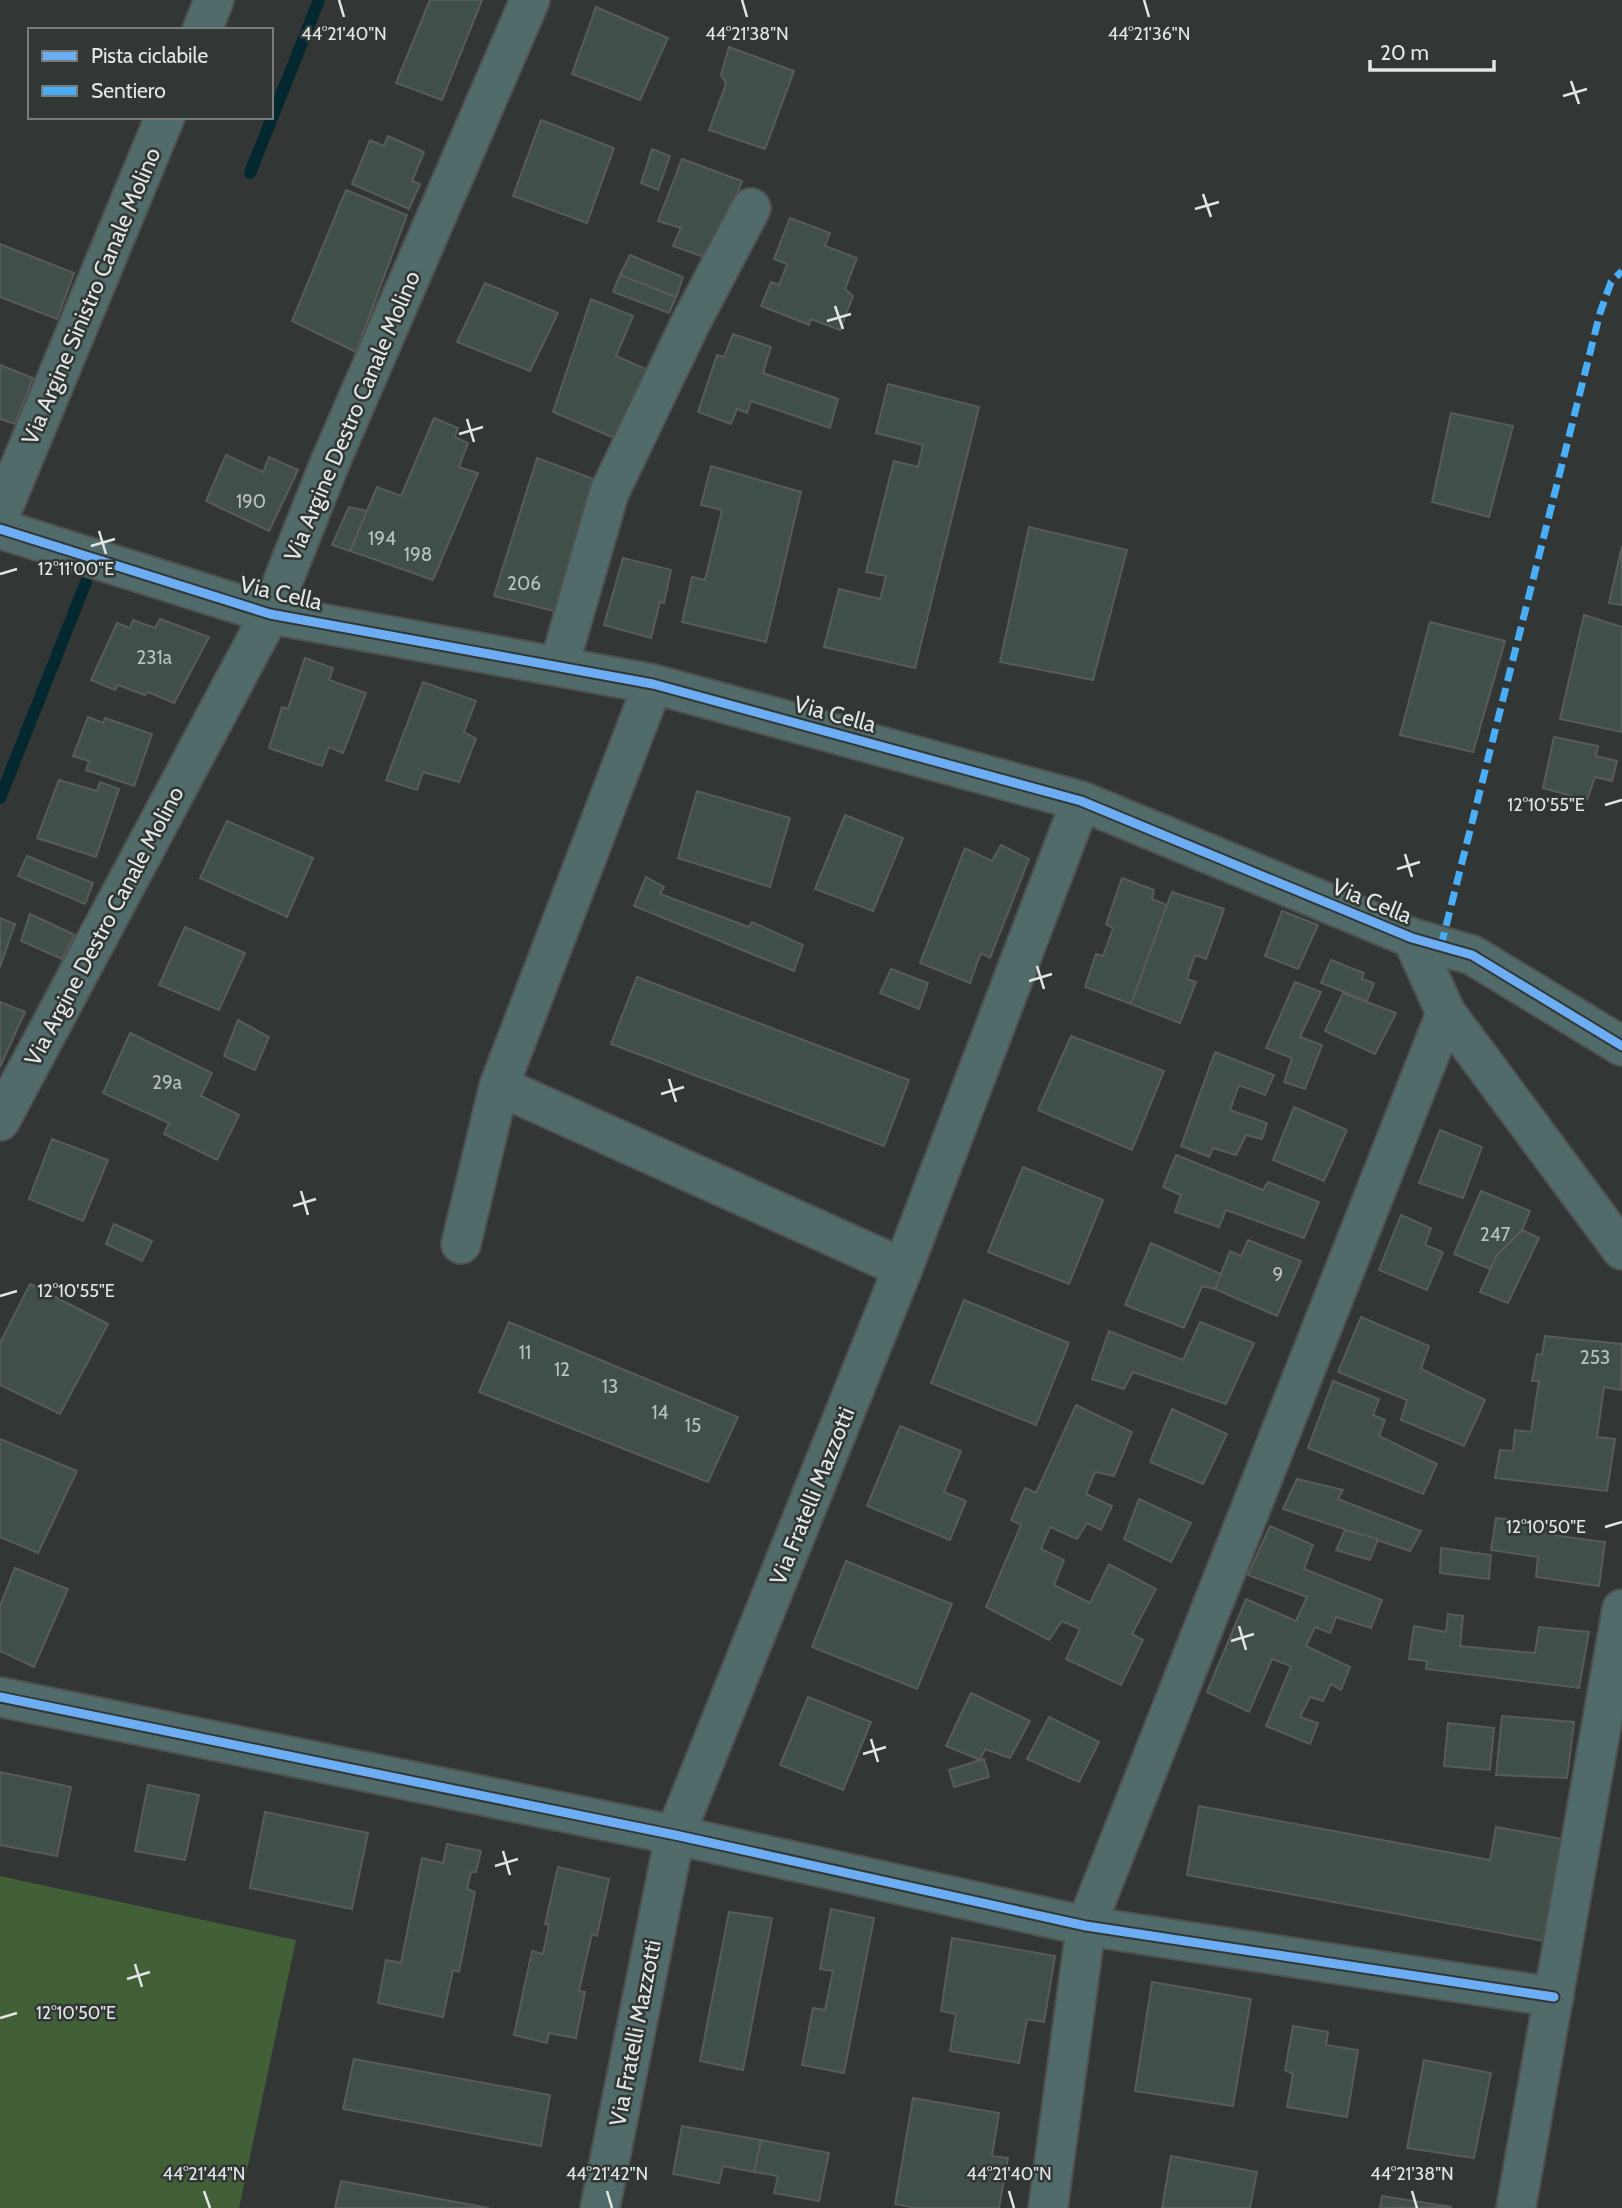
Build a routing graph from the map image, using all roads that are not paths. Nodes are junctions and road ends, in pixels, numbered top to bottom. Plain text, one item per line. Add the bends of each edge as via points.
1 (214, 0) edge
2 (530, 0) edge
3 (203, 28) edge
4 (164, 119) edge
5 (751, 208) dead end
6 (0, 514) edge
7 (0, 530) edge
8 (270, 614) junction
9 (559, 666) junction
10 (653, 684) junction
11 (1081, 801) junction
12 (1412, 938) junction
13 (1446, 1013) junction
14 (1622, 1046) edge
15 (499, 1086) junction
16 (0, 1121) edge
17 (461, 1244) dead end
18 (1622, 1250) edge
19 (903, 1268) junction
20 (1622, 1609) edge
21 (0, 1697) edge
22 (675, 1835) junction
23 (1086, 1926) junction
24 (1554, 1997) junction
25 (600, 2208) edge
26 (1048, 2208) edge
27 (1516, 2208) edge

1 - 3 street
2 - 8 street, Via Argine Destro Canale Molino via 329,465
4 - 6 street, Via Argine Sinistro Canale Molino
5 - 9 street via 609,493
7 - 8 street, Via Cella
8 - 9 street, Via Cella
8 - 16 street, Via Argine Destro Canale Molino
9 - 10 street, Via Cella
10 - 11 street, Via Cella
10 - 15 street
11 - 12 street, Via Cella
11 - 19 street, Via Fratelli Mazzotti
12 - 13 street
12 - 14 street, Via Cella via 1472,955
13 - 18 street
13 - 23 street
15 - 17 street
15 - 19 street
19 - 22 street, Via Fratelli Mazzotti
20 - 24 street
21 - 22 street
22 - 23 street
22 - 25 street, Via Fratelli Mazzotti
23 - 24 street
23 - 26 street
24 - 27 street

